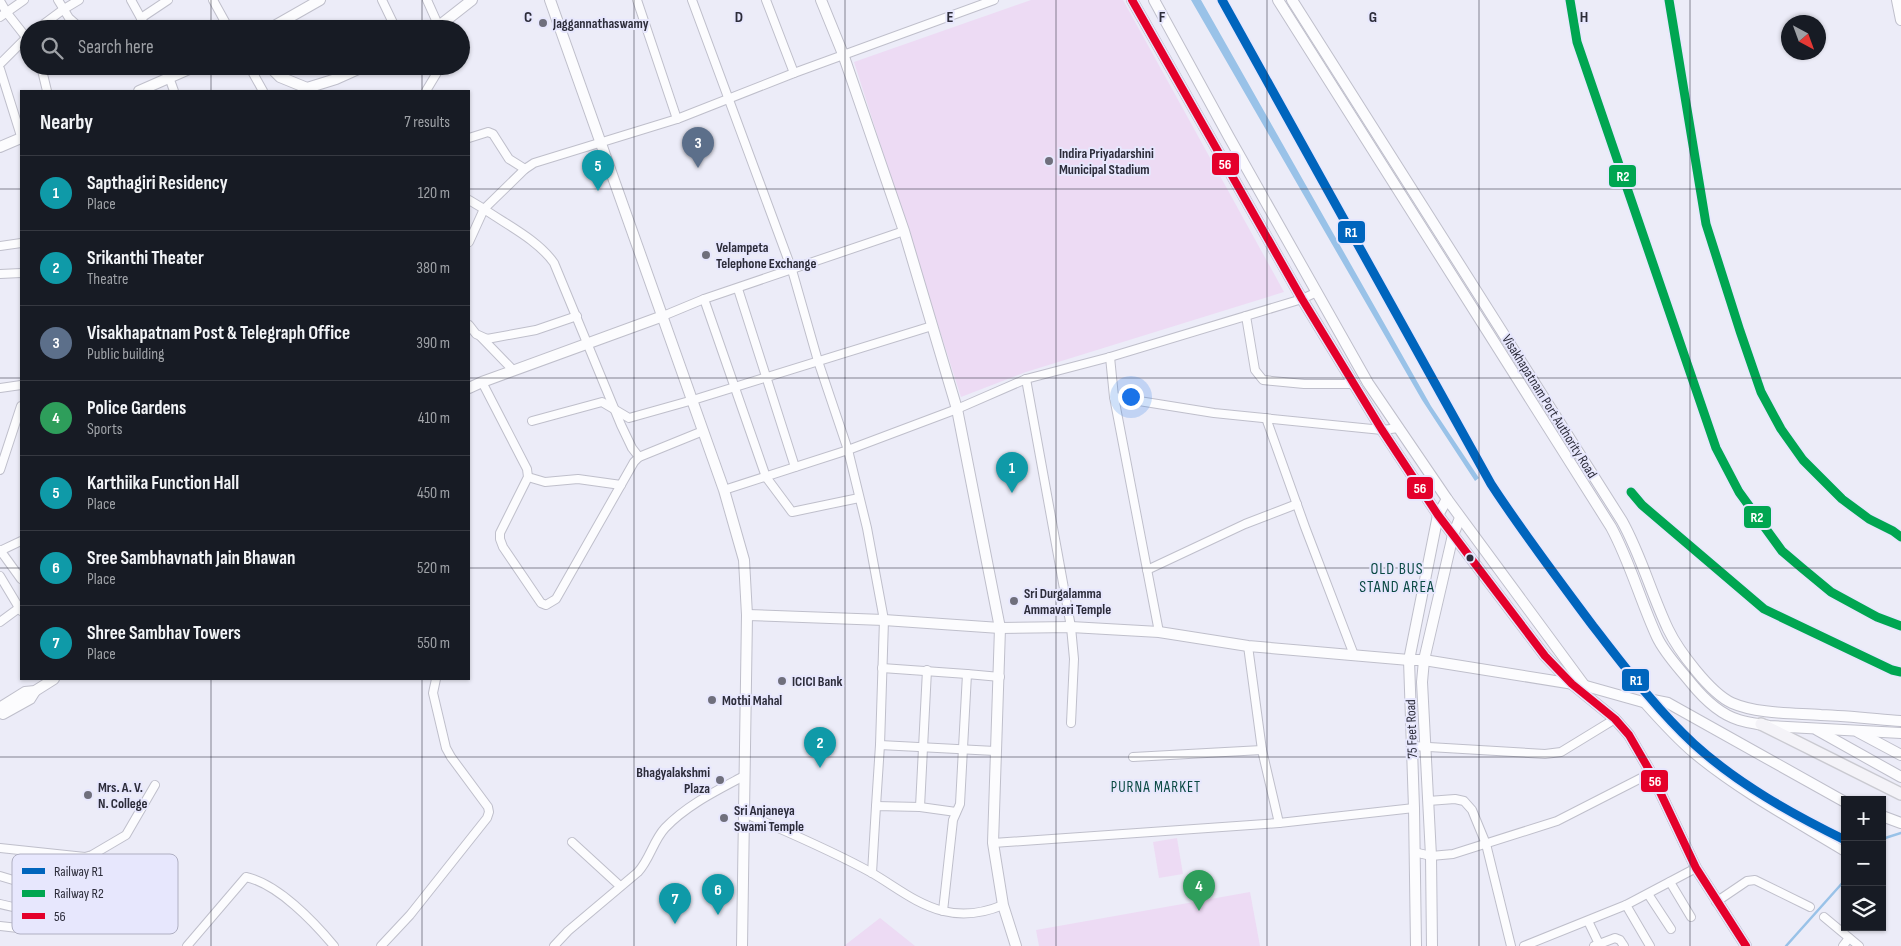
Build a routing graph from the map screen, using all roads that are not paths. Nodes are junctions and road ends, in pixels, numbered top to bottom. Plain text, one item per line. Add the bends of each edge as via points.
1 (58, 0) edge
2 (78, 0) edge
3 (131, 0) edge
4 (168, 0) edge
5 (213, 0) edge
6 (320, 0) edge
7 (382, 0) edge
8 (426, 0) edge
9 (472, 0) edge
10 (550, 0) edge
11 (637, 0) edge
12 (692, 0) edge
13 (766, 0) edge
14 (821, 0) edge
15 (994, 0) edge
16 (1132, 0) edge
17 (1154, 0) edge
18 (1278, 0) edge
19 (1292, 0) edge
20 (1897, 0) edge
21 (0, 1) edge
22 (20, 1) edge
23 (64, 9) junction
24 (4, 15) edge
25 (141, 18) joint
26 (50, 20) edge
27 (71, 20) edge
28 (224, 20) edge
29 (285, 20) edge
30 (392, 20) edge
31 (435, 20) edge
32 (448, 20) edge
33 (1901, 20) edge
34 (20, 30) edge
35 (20, 45) edge
36 (843, 54) junction
37 (0, 64) edge
38 (0, 69) edge
39 (794, 73) junction
40 (43, 75) edge
41 (168, 75) edge
42 (178, 75) edge
43 (254, 75) edge
44 (278, 75) edge
45 (345, 75) edge
46 (436, 75) edge
47 (170, 79) junction
48 (47, 90) edge
49 (142, 90) edge
50 (174, 90) edge
51 (262, 90) edge
52 (307, 90) edge
53 (427, 90) edge
54 (728, 98) junction
55 (677, 119) junction
56 (20, 134) edge
57 (20, 137) edge
58 (470, 138) edge
59 (602, 142) junction
60 (0, 147) edge
61 (525, 168) junction
62 (470, 201) edge
63 (484, 209) junction
64 (904, 231) junction
65 (470, 240) edge
66 (20, 243) edge
67 (0, 246) edge
68 (792, 270) junction
69 (20, 273) edge
70 (0, 274) edge
71 (738, 289) junction
72 (1317, 292) junction
73 (704, 299) junction
74 (1302, 299) junction
75 (577, 316) junction
76 (663, 316) junction
77 (1246, 316) junction
78 (470, 326) edge
79 (932, 326) junction
80 (481, 337) junction
81 (588, 343) junction
82 (1110, 357) junction
83 (818, 361) junction
84 (513, 370) junction
85 (766, 377) junction
86 (1026, 379) junction
87 (482, 382) junction
88 (1354, 384) junction
89 (20, 385) edge
90 (735, 387) junction
91 (0, 388) edge
92 (470, 388) edge
93 (1114, 397) junction
94 (693, 400) junction
95 (20, 409) edge
96 (957, 409) junction
97 (616, 410) junction
98 (1266, 418) junction
99 (532, 421) dead end
100 (1398, 428) junction
101 (1382, 430) junction
102 (703, 431) junction
103 (4, 449) edge
104 (848, 450) junction
105 (639, 457) junction
106 (795, 467) junction
107 (0, 470) edge
108 (766, 476) junction
109 (528, 477) junction
110 (620, 485) junction
111 (724, 490) junction
112 (859, 498) junction
113 (1447, 499) junction
114 (1297, 504) junction
115 (1438, 515) junction
116 (1460, 518) junction
117 (1453, 535) junction
118 (20, 541) edge
119 (0, 551) edge
120 (1148, 570) junction
121 (0, 576) edge
122 (20, 578) edge
123 (20, 609) edge
124 (747, 614) junction
125 (884, 620) junction
126 (0, 622) edge
127 (1071, 627) junction
128 (1000, 628) junction
129 (1159, 632) junction
130 (1248, 646) junction
131 (1354, 654) junction
132 (1410, 660) junction
133 (1424, 660) junction
134 (882, 668) junction
135 (927, 670) junction
136 (967, 674) junction
137 (1000, 677) junction
138 (52, 680) edge
139 (436, 680) edge
140 (1572, 684) junction
141 (1586, 686) junction
142 (1591, 699) junction
143 (1643, 702) junction
144 (1, 711) edge
145 (1829, 715) junction
146 (1615, 719) junction
147 (1901, 721) edge
148 (1071, 723) dead end
149 (1761, 724) junction
150 (1814, 728) junction
151 (1856, 731) junction
152 (1901, 734) edge
153 (880, 745) junction
154 (1412, 746) junction
155 (1425, 746) junction
156 (923, 748) junction
157 (962, 748) junction
158 (1262, 750) junction
159 (995, 751) junction
160 (1901, 755) edge
161 (1133, 758) dead end
162 (1651, 773) junction
163 (744, 776) junction
164 (1901, 777) edge
165 (155, 785) dead end
166 (1901, 794) edge
167 (1841, 800) edge
168 (1428, 801) junction
169 (876, 806) junction
170 (920, 807) junction
171 (1414, 808) junction
172 (956, 812) junction
173 (744, 813) junction
174 (1886, 818) edge
175 (1279, 823) junction
176 (1901, 824) edge
177 (572, 842) dead end
178 (993, 843) junction
179 (1486, 844) junction
180 (0, 848) edge
181 (1841, 850) edge
182 (1414, 852) junction
183 (57, 854) edge
184 (94, 854) edge
185 (1431, 856) junction
186 (1696, 868) junction
187 (872, 873) junction
188 (0, 876) edge
189 (12, 880) edge
190 (1670, 882) junction
191 (620, 886) junction
192 (1648, 894) junction
193 (1716, 902) junction
194 (1003, 905) junction
195 (1626, 905) junction
196 (1810, 907) dead end
197 (943, 911) junction
198 (1691, 917) dead end
199 (1824, 917) dead end
200 (1588, 921) junction
201 (1671, 929) dead end
202 (1849, 938) junction
203 (1597, 945) edge
204 (187, 946) edge
205 (334, 946) edge
206 (382, 946) edge
207 (554, 946) edge
208 (742, 946) edge
209 (1016, 946) edge
210 (1416, 946) edge
211 (1432, 946) edge
212 (1511, 946) edge
213 (1524, 946) edge
214 (1624, 946) edge
215 (1650, 946) edge
216 (1746, 946) edge
217 (1843, 946) edge
218 (1859, 946) edge

1 - 23 street
2 - 23 street
3 - 25 street
4 - 25 street
5 - 28 street
6 - 29 street
7 - 30 street
8 - 31 street
9 - 32 street
10 - 59 street
11 - 55 street
12 - 54 street
13 - 39 street
14 - 36 street
15 - 36 street
16 - 74 street
17 - 72 street
18 - 149 street, Visakhapatnam Port Authority Road via 1611,526 1664,648 1716,708 1739,720
19 - 145 street, Visakhapatnam Port Authority Road via 1622,521 1640,557 1668,630 1678,646 1709,685 1730,702 1760,710
20 - 33 street
21 - 24 street
22 - 24 street
23 - 26 street
23 - 27 street
24 - 34 street
35 - 37 street
36 - 39 street
36 - 64 street
38 - 56 street
39 - 54 street
40 - 48 street
41 - 47 street
42 - 47 street
43 - 51 street
44 - 52 street
45 - 52 street
46 - 53 street
47 - 49 street
47 - 50 street
54 - 55 street
54 - 68 street
55 - 59 street
57 - 60 street
58 - 61 street via 488,132 493,134 509,159
59 - 61 street
59 - 76 street
61 - 63 street
62 - 63 street
63 - 65 street
63 - 75 street via 550,256
64 - 68 street
64 - 79 street
66 - 67 street
68 - 71 street
68 - 83 street
69 - 70 street
71 - 73 street
71 - 85 street
72 - 74 street
72 - 100 street via 1368,383
73 - 76 street
73 - 90 street
74 - 77 street
74 - 88 street
75 - 80 street via 536,330
75 - 81 street
76 - 81 street
76 - 94 street
77 - 82 street
77 - 88 street via 1255,370 1263,380
78 - 80 street
79 - 83 street
79 - 96 street
80 - 84 street
81 - 84 street
81 - 97 street
82 - 86 street
82 - 93 street
83 - 85 street
83 - 104 street
84 - 87 street
85 - 90 street
85 - 106 street
86 - 96 street
86 - 127 street
87 - 92 street
87 - 109 street via 528,469
88 - 101 street
89 - 91 street
90 - 94 street
90 - 108 street
93 - 98 street
93 - 120 street
94 - 97 street via 630,418
94 - 102 street
95 - 103 street
96 - 104 street
96 - 128 street
97 - 99 street via 602,402
97 - 105 street
98 - 101 street
98 - 114 street
100 - 101 street
100 - 113 street
101 - 115 street
102 - 105 street
102 - 111 street
103 - 107 street
104 - 106 street
104 - 112 street
105 - 110 street
106 - 108 street
108 - 111 street
108 - 112 street via 792,512
109 - 110 street via 545,482 578,479
109 - 110 street via 500,540 541,603 546,605 556,599
111 - 124 street via 744,560
112 - 125 street
113 - 115 street, 75 Feet Road
113 - 116 street
114 - 120 street via 1245,524
114 - 131 street
115 - 117 street
115 - 132 street, 75 Feet Road
116 - 117 street, 75 Feet Road
116 - 141 street
117 - 133 street, 75 Feet Road
117 - 140 street via 1545,656
118 - 119 street
119 - 122 street
120 - 129 street
121 - 123 street
123 - 126 street
124 - 125 street
124 - 163 street
125 - 128 street
125 - 134 street
127 - 128 street
127 - 129 street
127 - 148 street via 1074,659
128 - 137 street
129 - 130 street
130 - 131 street
130 - 158 street
131 - 132 street
132 - 133 street
132 - 154 street, 75 Feet Road
133 - 140 street
133 - 155 street, 75 Feet Road
134 - 135 street
134 - 153 street
135 - 136 street
135 - 156 street
136 - 137 street
136 - 157 street
137 - 159 street
138 - 144 street via 35,691 25,692
139 - 206 street via 433,693 446,748 489,812 410,915
140 - 141 street
140 - 142 street
141 - 142 street
141 - 143 street
142 - 146 street
143 - 167 street via 1662,701 1674,706
143 - 181 street via 1683,744 1714,770
145 - 147 street
145 - 151 street, Visakhapatnam Port Authority Road
146 - 155 street via 1561,752 1545,754
146 - 162 street via 1629,735
149 - 150 street, Visakhapatnam Port Authority Road
149 - 166 main road
150 - 151 street, Visakhapatnam Port Authority Road
150 - 164 street, Visakhapatnam Port Authority Road
151 - 152 street
151 - 160 street, Visakhapatnam Port Authority Road
153 - 156 street
153 - 169 street
154 - 155 street
154 - 171 street, 75 Feet Road
155 - 168 street, 75 Feet Road
156 - 157 street
156 - 170 street
157 - 159 street
157 - 172 street via 960,804
158 - 161 street
158 - 175 street
159 - 178 street
162 - 179 street via 1557,821
162 - 186 street
163 - 173 street
163 - 191 street via 700,800 664,829 644,865
165 - 184 street via 126,835
168 - 179 street via 1464,801 1472,810
168 - 185 street, 75 Feet Road
169 - 170 street
169 - 187 street
170 - 172 street
171 - 175 street
171 - 182 street, 75 Feet Road
172 - 197 street
173 - 187 street
173 - 208 street
174 - 176 street
175 - 178 street
177 - 191 street
178 - 194 street
179 - 185 street via 1453,854
179 - 212 street
180 - 183 street
182 - 185 street
182 - 210 street, 75 Feet Road
185 - 211 street, 75 Feet Road
186 - 190 street
186 - 193 street
187 - 197 street via 914,900
188 - 189 street
190 - 192 street
190 - 198 street
191 - 207 street
192 - 195 street
192 - 201 street
193 - 196 street via 1747,881 1755,880
193 - 216 street
194 - 197 street via 971,913
194 - 209 street
195 - 200 street
195 - 215 street
199 - 202 street
200 - 203 street
200 - 213 street
202 - 217 street
202 - 218 street
203 - 214 street via 1615,938
204 - 205 street via 246,877 256,879 283,896

